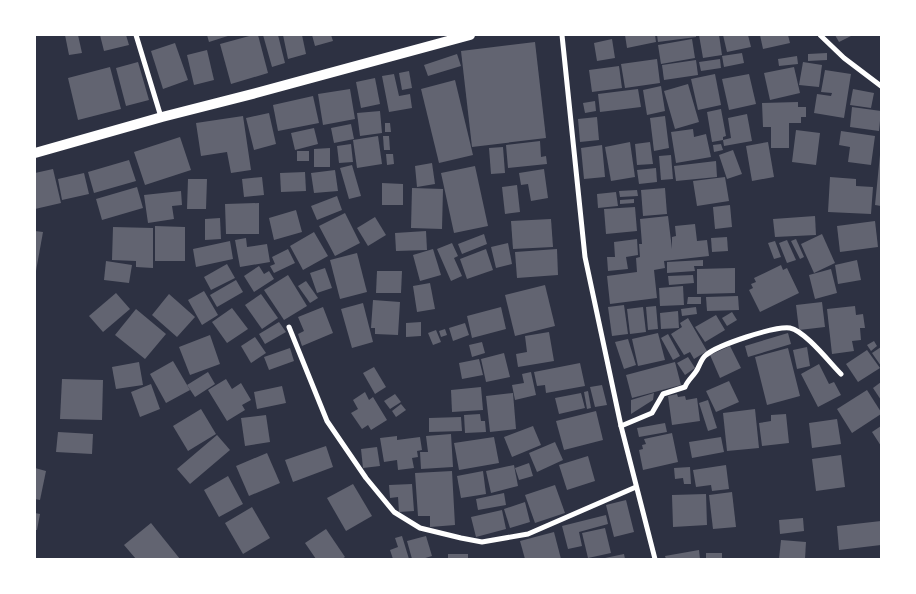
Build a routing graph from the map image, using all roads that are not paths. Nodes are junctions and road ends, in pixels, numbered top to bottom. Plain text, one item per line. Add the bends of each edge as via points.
1 (136, 35) edge
2 (470, 35) edge
3 (562, 35) edge
4 (820, 35) edge
5 (881, 86) edge
6 (162, 117) junction
7 (35, 153) edge
8 (289, 327) dead end
9 (841, 374) dead end
10 (621, 426) junction
11 (636, 487) junction
12 (655, 559) edge

1 - 6 street
2 - 6 main road
3 - 10 street via 584,258
4 - 5 street
6 - 7 main road
8 - 11 street via 327,421 394,512 420,528 482,542 528,534
9 - 10 street via 805,336 790,328 771,330 724,344 704,356 685,387 663,394 652,413
10 - 11 street
11 - 12 street

